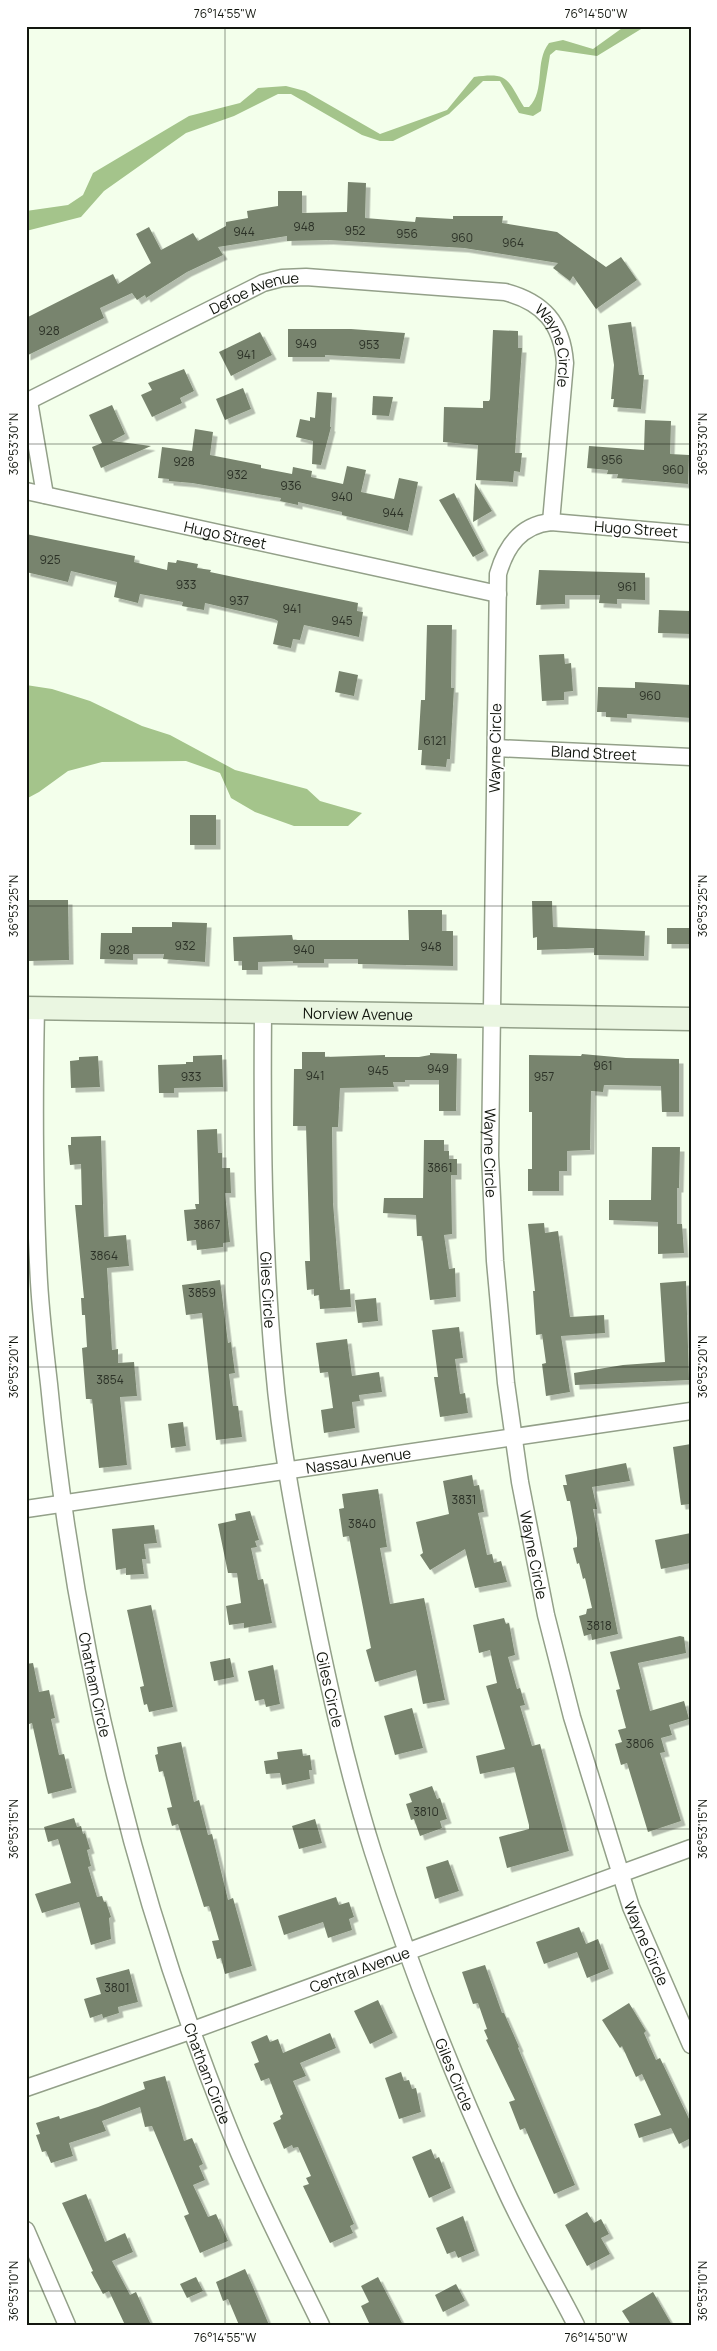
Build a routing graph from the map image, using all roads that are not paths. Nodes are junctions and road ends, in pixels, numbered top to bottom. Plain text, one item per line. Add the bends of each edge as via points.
1 (505, 292) joint
2 (28, 402) edge
3 (26, 491) edge
4 (45, 495) junction
5 (551, 522) junction
6 (691, 534) edge
7 (498, 594) junction
8 (496, 748) junction
9 (691, 757) edge
10 (31, 1008) edge
11 (263, 1012) junction
12 (492, 1016) junction
13 (691, 1019) edge
14 (691, 1412) edge
15 (513, 1437) junction
16 (287, 1470) junction
17 (63, 1503) junction
18 (26, 1509) edge
19 (691, 1848) edge
20 (621, 1874) junction
21 (407, 1951) junction
22 (193, 2030) junction
23 (691, 2046) edge
24 (26, 2088) edge
25 (26, 2230) edge
26 (67, 2325) edge
27 (321, 2325) edge
28 (576, 2325) edge

1 - 2 street, Defoe Avenue via 306,277 282,278 263,283
1 - 5 street, Wayne Circle via 523,297 548,316 564,349
2 - 4 street
3 - 4 street
4 - 7 street, Hugo Street
5 - 6 street, Hugo Street
5 - 7 street, Wayne Circle via 527,529 508,548 498,574
7 - 8 street, Wayne Circle
8 - 9 street, Bland Street
8 - 12 street, Wayne Circle
10 - 11 street, Norview Avenue
10 - 17 street, Chatham Circle via 39,1285
11 - 12 street, Norview Avenue
11 - 16 street, Giles Circle via 266,1268 274,1370
12 - 13 street, Norview Avenue
12 - 15 street, Wayne Circle via 490,1156 494,1252
14 - 15 street, Nassau Avenue
15 - 16 street, Nassau Avenue
15 - 20 street, Wayne Circle via 548,1624 572,1717
16 - 17 street, Nassau Avenue
16 - 21 street, Giles Circle via 340,1732 373,1850
17 - 18 street, Nassau Avenue
17 - 22 street, Chatham Circle via 76,1592 105,1731 135,1847
19 - 20 street, Central Avenue
20 - 21 street, Central Avenue
20 - 23 street, Wayne Circle via 631,1907
21 - 22 street, Central Avenue
21 - 28 street, Giles Circle via 459,2087 507,2195
22 - 24 street, Central Avenue
22 - 27 street, Chatham Circle via 222,2113 253,2185
25 - 26 street

